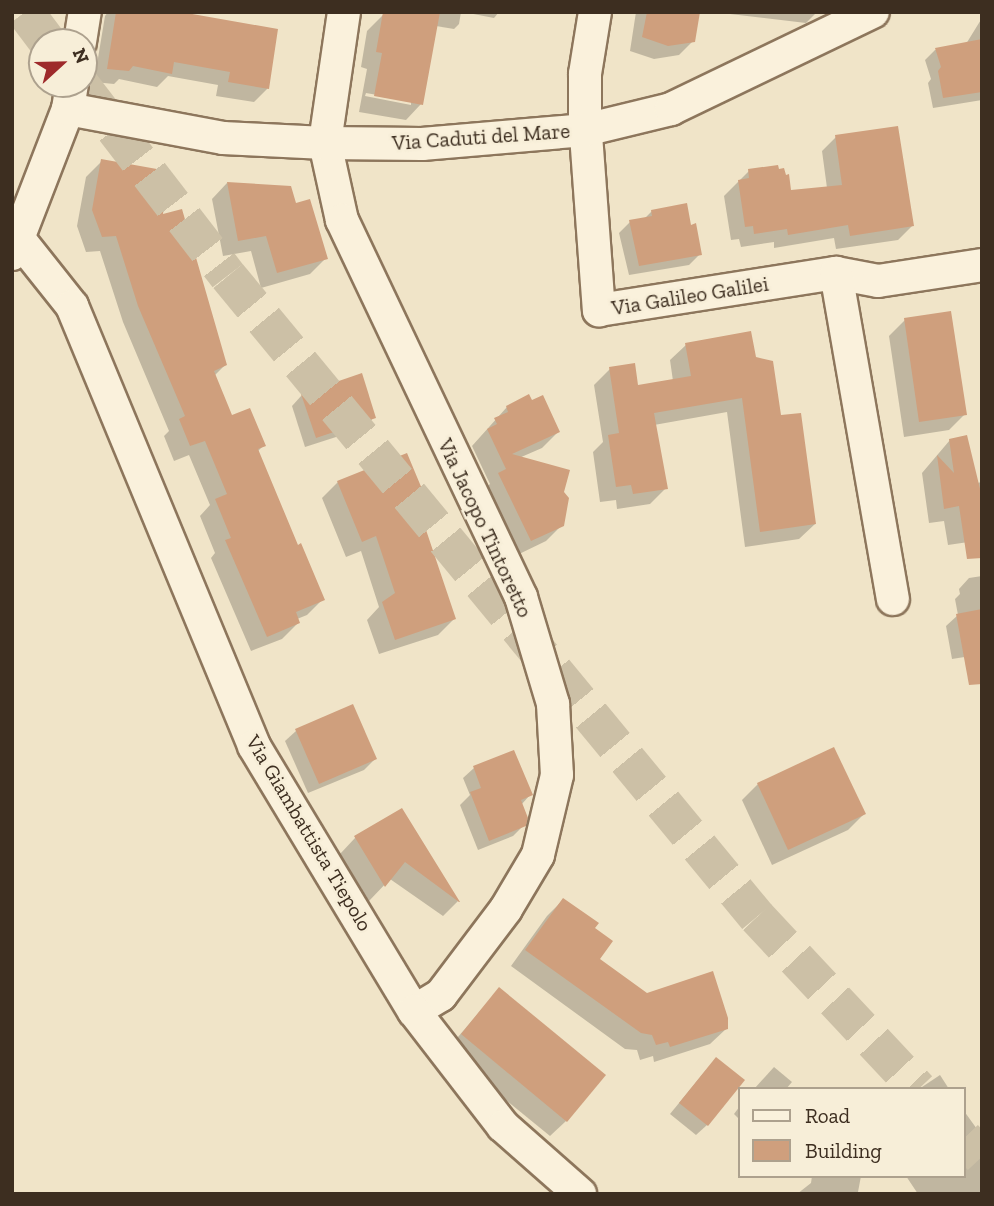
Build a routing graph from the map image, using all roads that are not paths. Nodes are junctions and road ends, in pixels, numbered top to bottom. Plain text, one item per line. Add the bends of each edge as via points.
1 (344, 12) edge
2 (594, 12) edge
3 (873, 12) edge
4 (842, 20) edge
5 (70, 98) edge
6 (74, 98) edge
7 (585, 130) junction
8 (325, 143) junction
9 (15, 246) edge
10 (982, 265) edge
11 (836, 273) junction
12 (892, 599) dead end
13 (414, 1011) junction
14 (580, 1194) edge

1 - 8 street
2 - 7 street via 585,74
3 - 4 street, Via Caduti del Mare
4 - 7 street, Via Caduti del Mare via 671,109
5 - 9 street
6 - 8 street, Via Caduti del Mare via 223,138
7 - 8 street, Via Caduti del Mare via 422,144
7 - 11 street, Via Galileo Galilei via 599,310
8 - 13 street, Via Jacopo Tintoretto via 342,220 521,597 553,704 557,775 538,855 506,909 441,995
9 - 13 street, Via Giambattista Tiepolo via 72,306 254,746
10 - 11 street, Via Galileo Galilei via 878,281
11 - 12 street
13 - 14 street, Via Giambattista Tiepolo via 503,1126

